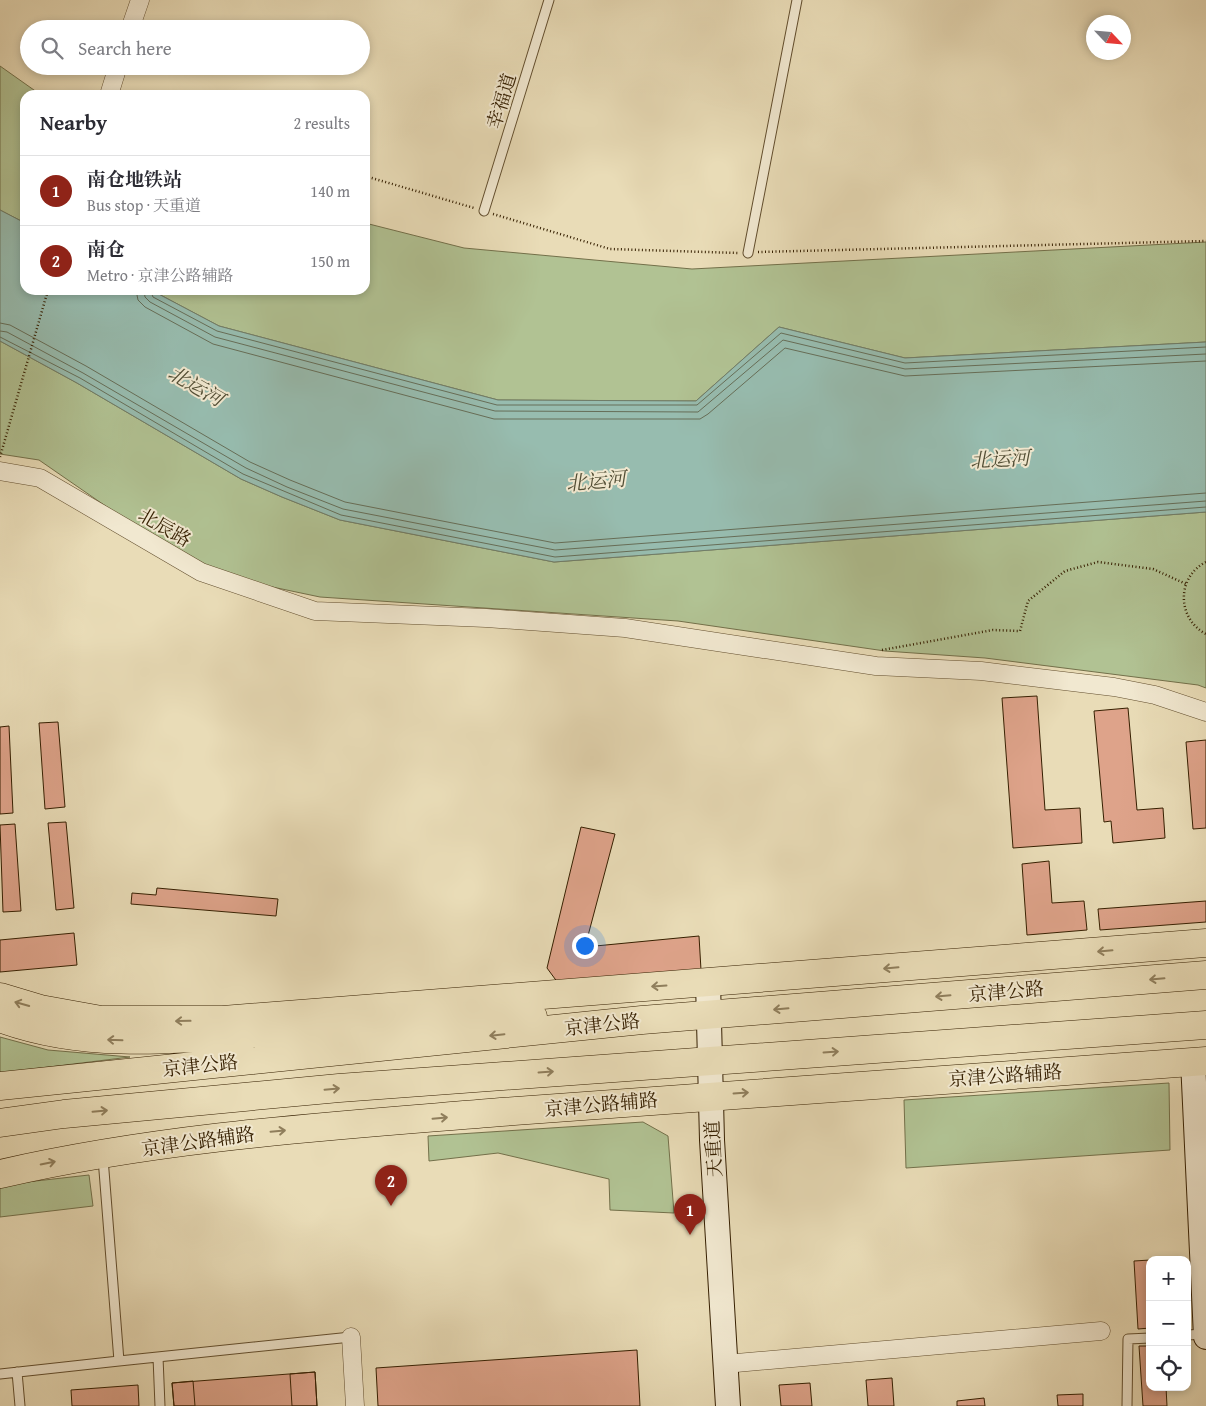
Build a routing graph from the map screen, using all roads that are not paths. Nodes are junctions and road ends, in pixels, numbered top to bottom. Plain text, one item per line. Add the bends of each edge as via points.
1 (140, 0) edge
2 (549, 0) edge
3 (797, 0) edge
4 (133, 20) edge
5 (115, 75) edge
6 (111, 90) edge
7 (484, 211) road end
8 (748, 252) road end
9 (0, 471) edge
10 (1206, 712) edge
11 (1206, 943) edge
12 (1206, 975) edge
13 (708, 982) junction
14 (0, 997) edge
15 (708, 1015) junction
16 (0, 1018) edge
17 (642, 1020) junction
18 (1206, 1025) edge
19 (709, 1060) junction
20 (1200, 1061) edge
21 (0, 1086) edge
22 (711, 1095) junction
23 (64, 1114) junction
24 (0, 1123) edge
25 (0, 1140) edge
26 (103, 1154) junction
27 (0, 1174) edge
28 (1101, 1331) dead end
29 (1191, 1335) edge
30 (1206, 1335) edge
31 (351, 1336) joint
32 (1146, 1338) edge
33 (158, 1357) junction
34 (119, 1361) junction
35 (726, 1364) junction
36 (17, 1372) junction
37 (0, 1374) edge
38 (20, 1406) edge
39 (160, 1406) edge
40 (355, 1406) edge
41 (728, 1406) edge
42 (1126, 1406) edge

1 - 4 street
2 - 7 lane, 幸福道
3 - 8 lane
5 - 6 street
9 - 10 street, 北辰路 via 40,478 201,572 315,611 625,628 860,664 981,671 1114,687 1155,695
11 -> 13 main road
12 -> 15 main road, 京津公路
13 -> 14 main road via 223,1020 101,1020
13 - 15 street, 天重道
15 - 17 main road, 京津公路
15 - 19 street, 天重道
17 -> 16 main road via 506,1016 420,1018 181,1039 92,1039 32,1028
17 -> 21 main road, 京津公路
19 -> 18 main road, 京津公路
19 - 22 street, 天重道
23 -> 19 main road, 京津公路 via 339,1088
22 -> 20 main road, 京津公路辅路
20 - 30 street
26 -> 22 main road, 京津公路辅路 via 232,1135
22 - 35 street, 天重道
23 - 24 main road, 京津公路
23 - 25 main road
27 -> 26 main road, 京津公路辅路
26 - 34 lane
28 - 35 street
29 - 30 lane
31 - 33 lane
31 - 40 street
32 - 42 lane via 1128,1339
33 - 34 lane
33 - 39 lane
34 - 36 lane
35 - 41 street, 天重道
36 - 37 lane
36 - 38 lane

